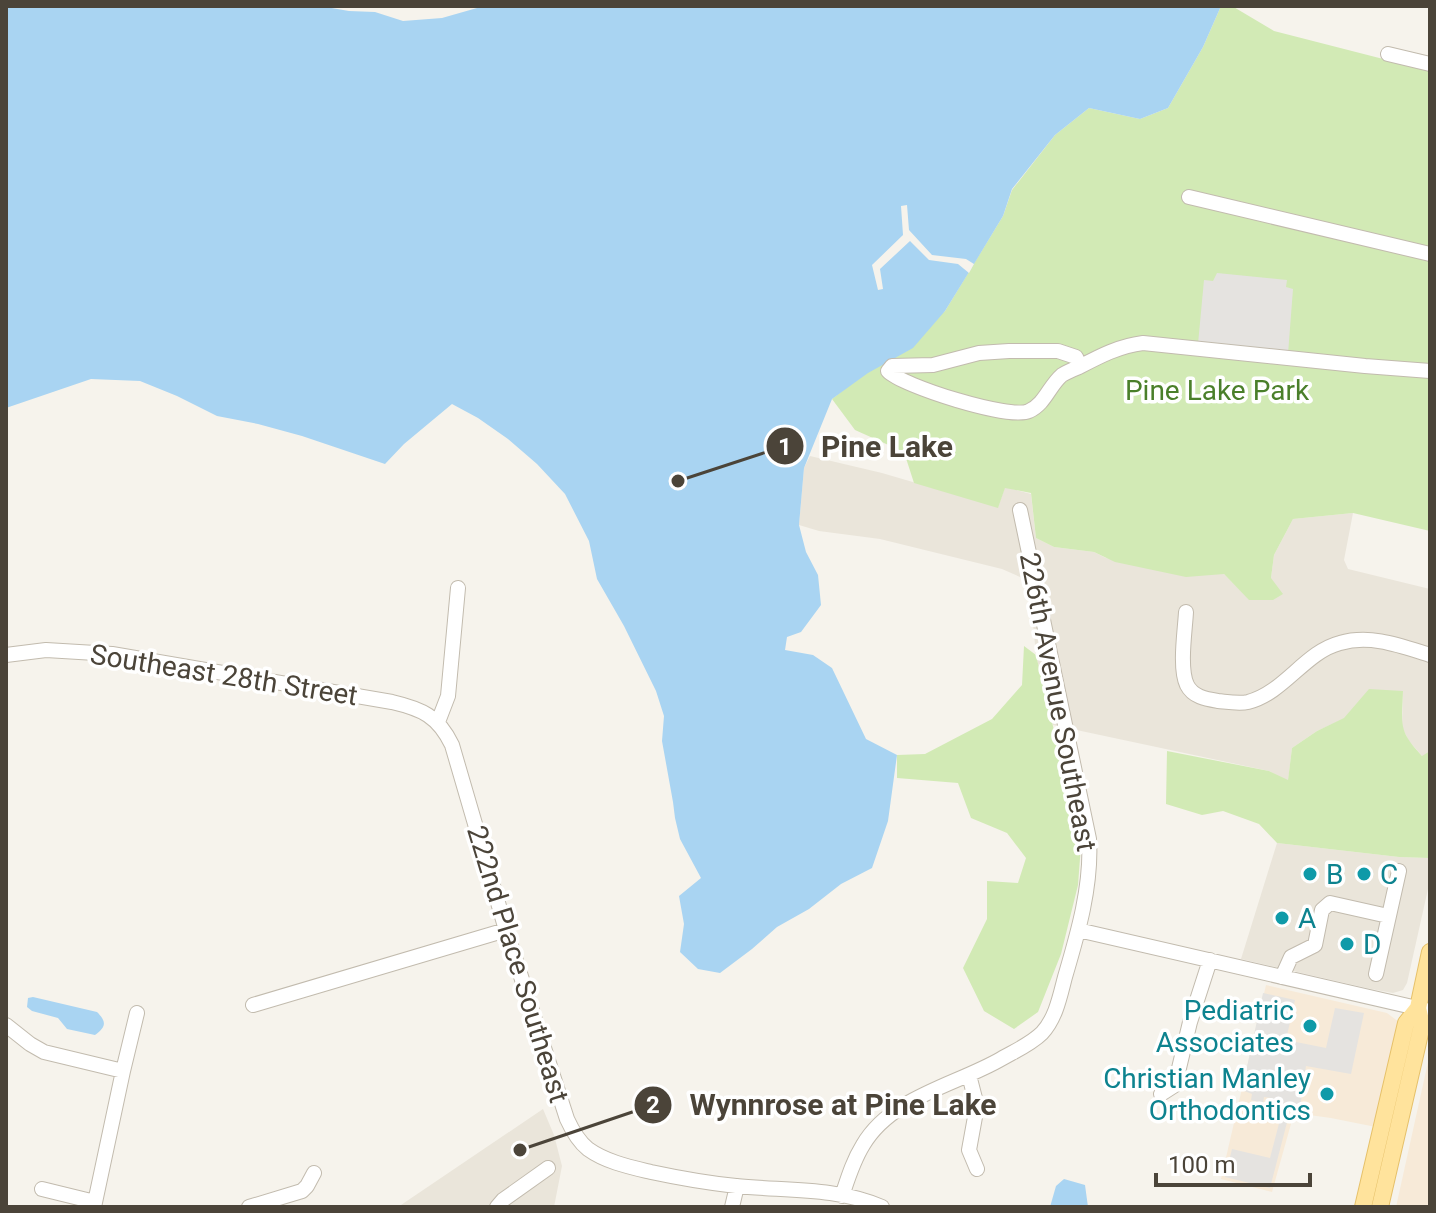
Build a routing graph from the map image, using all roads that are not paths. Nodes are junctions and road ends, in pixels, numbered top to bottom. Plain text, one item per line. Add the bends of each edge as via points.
1 (1388, 54) dead end
2 (1430, 64) edge
3 (1189, 197) dead end
4 (1430, 254) edge
5 (1080, 366) junction
6 (1430, 371) edge
7 (1020, 510) dead end
8 (458, 588) dead end
9 (1186, 612) dead end
10 (6, 655) edge
11 (1430, 655) edge
12 (438, 722) junction
13 (1399, 871) dead end
14 (1388, 916) junction
15 (506, 930) junction
16 (1078, 930) junction
17 (1430, 952) edge
18 (1210, 960) junction
19 (1376, 974) dead end
20 (1282, 977) junction
21 (253, 1005) dead end
22 (1424, 1010) edge
23 (137, 1013) dead end
24 (6, 1025) edge
25 (123, 1071) junction
26 (969, 1075) junction
27 (1161, 1094) dead end
28 (548, 1168) dead end
29 (977, 1169) dead end
30 (314, 1173) dead end
31 (737, 1186) junction
32 (42, 1189) dead end
33 (842, 1196) junction
34 (94, 1204) edge
35 (249, 1207) edge
36 (497, 1207) edge
37 (732, 1207) edge
38 (857, 1207) edge
39 (882, 1207) edge
40 (1363, 1207) edge
41 (1380, 1207) edge

1 - 2 street
3 - 4 street
5 - 5 street via 1076,357 1058,351 1009,351 933,365 892,366 888,371 950,398 1012,414 1040,404 1062,375
5 - 6 street via 1143,343
7 - 16 street, 226th Avenue Southeast via 1089,839
8 - 12 street via 448,696
9 - 11 street via 1187,685 1211,700 1251,701 1326,649 1347,641 1372,640
10 - 12 street, Southeast 28th Street via 53,649 112,654 392,702
12 - 15 street, 222nd Place Southeast via 452,745
13 - 14 street
14 - 19 street
14 - 20 street via 1330,903 1322,910 1315,945 1291,957
15 - 21 street
15 - 31 street, 222nd Place Southeast via 567,1119 579,1140 601,1156 640,1169
16 - 18 street
16 - 26 street, 226th Avenue Southeast via 1056,1009 1044,1032
17 - 22 main road
18 - 20 street
18 - 27 street via 1175,1085
20 - 22 street
22 - 40 main road via 1406,1023
22 - 41 main road
23 - 25 street
24 - 25 street via 44,1052
25 - 34 street
26 - 29 street via 977,1106 969,1150
26 - 33 street via 898,1109 876,1128 853,1164
28 - 36 street
30 - 35 street via 302,1191
31 - 33 street, 222nd Place Southeast
31 - 37 street
32 - 34 street
33 - 38 street
33 - 39 street, 222nd Place Southeast

